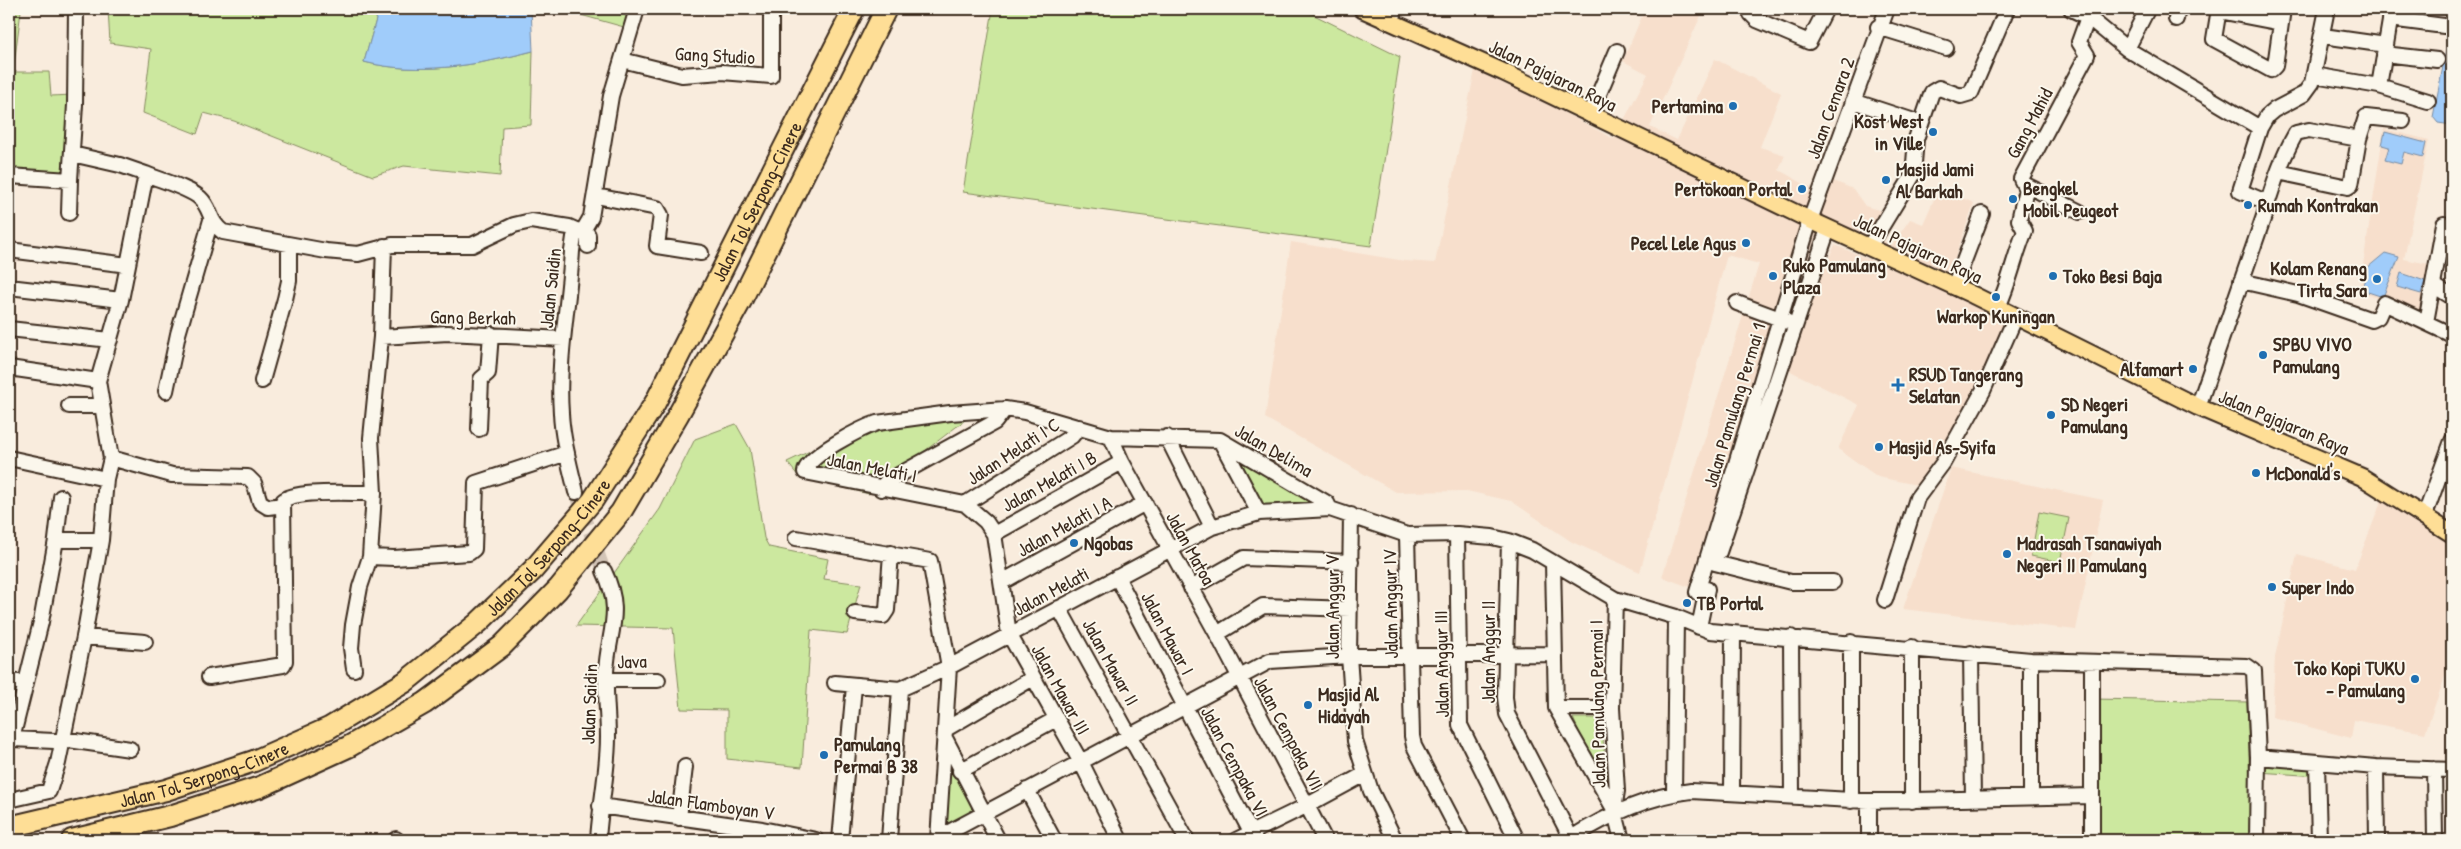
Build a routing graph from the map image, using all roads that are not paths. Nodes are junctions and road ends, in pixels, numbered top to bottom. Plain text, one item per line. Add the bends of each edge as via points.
1 (76, 9) edge
2 (637, 9) edge
3 (771, 9) edge
4 (854, 9) edge
5 (886, 9) edge
6 (1362, 9) edge
7 (1753, 9) edge
8 (1826, 9) edge
9 (1887, 9) edge
10 (2007, 9) edge
11 (2071, 9) edge
12 (2283, 9) edge
13 (2327, 9) edge
14 (2219, 10) edge
15 (2146, 12) dead end
16 (2391, 14) edge
17 (1394, 15) edge
18 (2088, 17) junction
19 (2281, 23) junction
20 (2444, 26) dead end
21 (1878, 27) junction
22 (2323, 36) junction
23 (1946, 48) dead end
24 (2127, 49) junction
25 (2385, 49) junction
26 (1617, 51) dead end
27 (622, 60) junction
28 (2437, 60) dead end
29 (2314, 75) junction
30 (2379, 86) junction
31 (1852, 101) junction
32 (2428, 101) dead end
33 (1590, 115) junction
34 (2403, 121) dead end
35 (1920, 123) junction
36 (2260, 128) junction
37 (2359, 139) junction
38 (72, 154) junction
39 (2278, 172) junction
40 (146, 174) junction
41 (9, 176) edge
42 (70, 180) junction
43 (2024, 184) junction
44 (596, 196) junction
45 (2266, 202) junction
46 (2080, 212) dead end
47 (69, 213) dead end
48 (1982, 214) dead end
49 (211, 220) junction
50 (1810, 220) junction
51 (2444, 224) dead end
52 (1828, 228) junction
53 (581, 230) junction
54 (289, 245) junction
55 (384, 246) junction
56 (588, 246) dead end
57 (1869, 247) junction
58 (9, 250) edge
59 (701, 253) dead end
60 (128, 265) junction
61 (2242, 281) junction
62 (2433, 285) junction
63 (9, 287) edge
64 (1954, 287) junction
65 (2452, 297) edge
66 (121, 300) junction
67 (1737, 303) dead end
68 (1998, 308) junction
69 (2016, 316) junction
70 (1780, 320) junction
71 (2426, 322) junction
72 (1795, 324) junction
73 (9, 329) edge
74 (491, 334) junction
75 (2452, 335) edge
76 (382, 337) junction
77 (563, 339) junction
78 (110, 340) junction
79 (9, 368) edge
80 (98, 381) junction
81 (262, 381) dead end
82 (166, 392) dead end
83 (69, 406) dead end
84 (102, 406) junction
85 (2198, 407) junction
86 (1005, 409) junction
87 (1079, 427) junction
88 (479, 429) dead end
89 (1752, 432) junction
90 (1111, 437) junction
91 (1167, 437) junction
92 (1220, 440) junction
93 (2452, 441) edge
94 (567, 453) junction
95 (111, 458) junction
96 (9, 459) edge
97 (1122, 462) junction
98 (1738, 477) junction
99 (106, 479) junction
100 (881, 489) junction
101 (576, 492) tunnel mouth
102 (374, 493) junction
103 (61, 497) dead end
104 (1145, 503) junction
105 (965, 504) junction
106 (283, 505) junction
107 (1330, 509) junction
108 (1259, 513) junction
109 (1351, 515) junction
110 (2425, 515) junction
111 (1212, 527) junction
112 (994, 534) junction
113 (1457, 534) junction
114 (2452, 534) edge
115 (1408, 535) junction
116 (796, 538) dead end
117 (56, 540) junction
118 (101, 540) junction
119 (1508, 541) junction
120 (1170, 548) junction
121 (891, 553) junction
122 (370, 557) junction
123 (1351, 562) junction
124 (1715, 562) junction
125 (1554, 563) junction
126 (604, 571) tunnel mouth
127 (1117, 577) junction
128 (1002, 582) junction
129 (1833, 582) dead end
130 (1191, 588) junction
131 (1704, 597) junction
132 (1615, 599) junction
133 (1885, 600) dead end
134 (1060, 608) junction
135 (1350, 609) junction
136 (855, 613) dead end
137 (1676, 617) junction
138 (1699, 627) junction
139 (1733, 633) junction
140 (1009, 634) junction
141 (1217, 634) junction
142 (84, 637) junction
143 (1791, 637) junction
144 (145, 642) dead end
145 (1851, 642) junction
146 (1912, 647) junction
147 (1971, 653) junction
148 (1553, 654) junction
149 (1410, 655) junction
150 (1459, 655) junction
151 (1506, 655) junction
152 (1349, 656) junction
153 (2031, 660) junction
154 (2092, 663) junction
155 (949, 667) junction
156 (354, 669) dead end
157 (209, 677) dead end
158 (1033, 678) junction
159 (1239, 678) junction
160 (606, 680) junction
161 (658, 680) dead end
162 (9, 681) edge
163 (26, 683) junction
164 (835, 683) dead end
165 (854, 686) junction
166 (900, 689) junction
167 (1185, 707) junction
168 (1556, 708) junction
169 (1612, 708) junction
170 (13, 718) edge
171 (1056, 719) junction
172 (946, 734) junction
173 (1130, 735) junction
174 (62, 738) junction
175 (11, 744) edge
176 (130, 749) dead end
177 (2258, 757) junction
178 (1080, 761) junction
179 (2317, 762) junction
180 (685, 767) dead end
181 (2376, 767) junction
182 (2434, 770) junction
183 (2452, 770) edge
184 (960, 771) junction
185 (1365, 774) junction
186 (1027, 790) junction
187 (1674, 793) junction
188 (1732, 793) junction
189 (1792, 796) junction
190 (2092, 796) junction
191 (2031, 797) junction
192 (1973, 799) junction
193 (9, 800) edge
194 (1850, 801) junction
195 (1869, 801) junction
196 (1912, 801) junction
197 (600, 806) junction
198 (1306, 806) junction
199 (984, 812) junction
200 (1614, 812) junction
201 (679, 818) junction
202 (9, 827) edge
203 (1253, 836) edge
204 (938, 839) edge
205 (1570, 839) edge
206 (72, 840) edge
207 (598, 840) edge
208 (816, 840) edge
209 (840, 840) edge
210 (889, 840) edge
211 (998, 840) edge
212 (1054, 840) edge
213 (1120, 840) edge
214 (1188, 840) edge
215 (1236, 840) edge
216 (1325, 840) edge
217 (1395, 840) edge
218 (1463, 840) edge
219 (1517, 840) edge
220 (1622, 840) edge
221 (1868, 840) edge
222 (2092, 840) edge
223 (2258, 840) edge
224 (2319, 840) edge
225 (2377, 840) edge
226 (2435, 840) edge

1 - 38 street
2 - 27 street, Jalan Saidin
3 - 27 street, Gang Studio via 771,76 722,72 682,75
4 - 202 highway, Jalan Tol Serpong–Cinere via 655,403 593,500 533,570 478,623 405,682 330,728 254,761 166,790
5 - 206 highway, Jalan Tol Serpong–Cinere via 742,299 678,415 621,512 551,596 502,646 425,703 348,747 260,787 170,816
6 - 17 main road, Jalan Pajajaran Raya
7 - 8 street via 1751,14 1757,20 1809,42
9 - 21 street, Jalan Cemara 2
10 - 35 street via 1971,93 1961,96 1935,89
11 - 18 street
12 - 19 street
13 - 22 street
14 - 19 street
14 - 19 street via 2214,39 2271,70 2275,66
15 - 24 street
16 - 20 street
16 - 25 street
17 - 33 main road, Jalan Pajajaran Raya
18 - 24 street
18 - 43 street, Gang Mahid via 2079,42 2087,55 2022,176
21 - 23 street
21 - 31 street, Jalan Cemara 2
22 - 25 street
22 - 29 street
24 - 36 street
25 - 28 street
25 - 30 street
26 - 33 street
27 - 44 street, Jalan Saidin via 611,96
29 - 30 street
29 - 36 street via 2304,94 2274,110
30 - 32 street
31 - 35 street
31 - 50 street, Jalan Cemara 2
33 - 50 main road, Jalan Pajajaran Raya
34 - 37 street via 2366,117
35 - 57 street via 1913,175
36 - 45 street via 2240,191
37 - 39 street via 2301,130 2288,146
37 - 39 street via 2348,187
38 - 40 street
38 - 42 street
39 - 45 street
40 - 49 street via 200,198
40 - 60 street
41 - 42 street
42 - 47 street
43 - 46 street
43 - 68 street, Gang Mahid via 2026,189 2019,220 2025,231 2010,271 2011,279
44 - 53 street, Jalan Saidin via 591,217
44 - 59 street via 657,208 660,219 656,245
45 - 61 street
48 - 64 street
49 - 54 street via 229,234
49 - 82 street via 178,334
50 - 52 main road, Jalan Pajajaran Raya
50 - 70 street, Jalan Pamulang Permai 1
51 - 62 street
52 - 57 main road, Jalan Pajajaran Raya
52 - 72 street
53 - 55 street via 531,221 514,225 472,245
53 - 56 street via 588,235
53 - 77 street, Jalan Saidin via 574,237
54 - 55 street via 358,254
54 - 81 street via 289,281
55 - 76 street
57 - 64 main road, Jalan Pajajaran Raya
58 - 60 street
60 - 66 street
61 - 71 street via 2298,294 2364,319 2378,317 2384,302
61 - 85 street
62 - 65 street
62 - 71 street
63 - 66 street
64 - 68 main road, Jalan Pajajaran Raya
66 - 78 street
67 - 70 street
68 - 69 main road, Jalan Pajajaran Raya
69 - 85 main road, Jalan Pajajaran Raya
69 - 133 street via 1983,391 1943,463 1917,498
70 - 72 street
70 - 89 street, Jalan Pamulang Permai 1
71 - 75 street
72 - 89 street
73 - 78 street
74 - 76 street, Gang Berkah via 434,333
74 - 77 street, Gang Berkah
74 - 88 street via 488,373 481,379
76 - 102 street via 372,421
77 - 94 street, Jalan Saidin via 560,410
78 - 80 street
79 - 80 street
80 - 84 street
83 - 84 street
84 - 95 street
85 - 110 main road, Jalan Pajajaran Raya via 2362,478
86 - 87 street, Jalan Melati I
86 - 100 street via 995,422 886,482
86 - 100 street, Jalan Melati I via 877,423 820,454 804,469 807,473
87 - 90 street, Jalan Melati I
87 - 105 street, Jalan Melati I C via 1072,436
89 - 98 street
90 - 91 street, Jalan Delima
90 - 97 street, Jalan Matoa
91 - 92 street, Jalan Delima
91 - 111 street
92 - 107 street, Jalan Delima via 1327,503
92 - 108 street
93 - 110 street
94 - 101 street, Jalan Saidin
94 - 122 street via 476,483 474,549 469,553
95 - 99 street
95 - 106 street via 172,475 248,477 254,483 260,502 268,507
96 - 99 street
97 - 104 street, Jalan Matoa
97 - 112 street, Jalan Melati I B
98 - 124 street
98 - 131 street, Jalan Pamulang Permai 1 via 1697,592
99 - 118 street
100 - 105 street, Jalan Melati I
102 - 106 street via 299,496 285,498
102 - 122 street
103 - 117 street
104 - 120 street, Jalan Matoa
104 - 128 street, Jalan Melati I A
105 - 112 street via 986,522
106 - 157 street via 285,661 283,665
107 - 108 street, Jalan Melati
107 - 109 street, Jalan Delima
108 - 111 street, Jalan Melati
109 - 115 street, Jalan Delima
109 - 123 street, Jalan Anggur V
110 - 114 main road, Jalan Pajajaran Raya
111 - 120 street, Jalan Melati
112 - 128 street
113 - 115 street
113 - 119 street
113 - 150 street, Jalan Anggur III
115 - 149 street, Jalan Anggur IV
116 - 121 street
117 - 118 street
117 - 163 street
118 - 142 street
119 - 125 street
119 - 151 street, Jalan Anggur II
120 - 127 street, Jalan Melati
120 - 130 street, Jalan Matoa
121 - 136 street via 888,610 879,617
121 - 155 street via 930,561
122 - 156 street via 353,625 351,648
123 - 130 street via 1244,558
123 - 135 street, Jalan Anggur V
124 - 129 street via 1784,581
124 - 131 street
125 - 132 street
125 - 148 street
126 - 160 street, Jalan Saidin via 612,586 615,610
127 - 134 street, Jalan Melati
127 - 167 street, Jalan Mawar I
128 - 140 street
130 - 141 street, Jalan Matoa
131 - 138 street
132 - 137 street
132 - 169 street, Jalan Pamulang Permai I
134 - 140 street, Jalan Melati
134 - 173 street, Jalan Mawar II
135 - 141 street via 1263,606
135 - 152 street, Jalan Anggur V
137 - 138 street
137 - 187 street
138 - 139 street
139 - 143 street
139 - 188 street
140 - 155 street, Jalan Melati
140 - 158 street, Jalan Mawar III
141 - 159 street, Jalan Matoa
142 - 144 street
142 - 174 street
143 - 145 street
143 - 189 street
145 - 146 street
145 - 194 street
146 - 147 street
146 - 196 street
147 - 153 street
147 - 192 street
148 - 151 street
148 - 168 street
149 - 150 street
149 - 152 street
149 - 218 street, Jalan Anggur IV via 1410,719 1414,746
150 - 151 street
150 - 219 street, Jalan Anggur III via 1462,733
151 - 205 street, Jalan Anggur II via 1507,714
152 - 159 street via 1276,660 1260,665
152 - 185 street, Jalan Anggur V via 1355,741
153 - 154 street
153 - 191 street
154 - 177 street via 2252,668
154 - 190 street
155 - 166 street, Jalan Melati
155 - 172 street
158 - 171 street, Jalan Mawar III
158 - 172 street
159 - 167 street
159 - 198 street, Jalan Cempaka VII
160 - 161 street, Java
160 - 197 street, Jalan Saidin via 608,737
162 - 163 street
163 - 170 street
164 - 165 street
165 - 166 street
165 - 209 street
166 - 210 street
167 - 173 street
167 - 203 street, Jalan Cempaka VI
168 - 169 street
168 - 200 street
169 - 200 street, Jalan Pamulang Permai I via 1617,791
170 - 175 street
171 - 178 street, Jalan Mawar III
171 - 184 street
172 - 184 street
172 - 204 street
173 - 178 street
173 - 214 street, Jalan Mawar II
174 - 175 street
174 - 176 street
174 - 193 street via 49,791
177 - 179 street
177 - 223 street
178 - 186 street
178 - 213 street, Jalan Mawar III
179 - 181 street
179 - 224 street
180 - 201 street
181 - 182 street
181 - 225 street
182 - 183 street
182 - 226 street
184 - 199 street
185 - 198 street
185 - 217 street, Jalan Anggur V
186 - 199 street
186 - 212 street
187 - 188 street
187 - 200 street
188 - 189 street
189 - 194 street
190 - 191 street
190 - 222 street
191 - 192 street
192 - 196 street
194 - 195 street
195 - 196 street
195 - 221 street
197 - 201 street, Jalan Flamboyan V
197 - 207 street, Jalan Saidin
198 - 203 street
198 - 216 street
199 - 204 street
199 - 211 street
200 - 205 street
200 - 220 street
201 - 208 street, Jalan Flamboyan V
203 - 215 street

